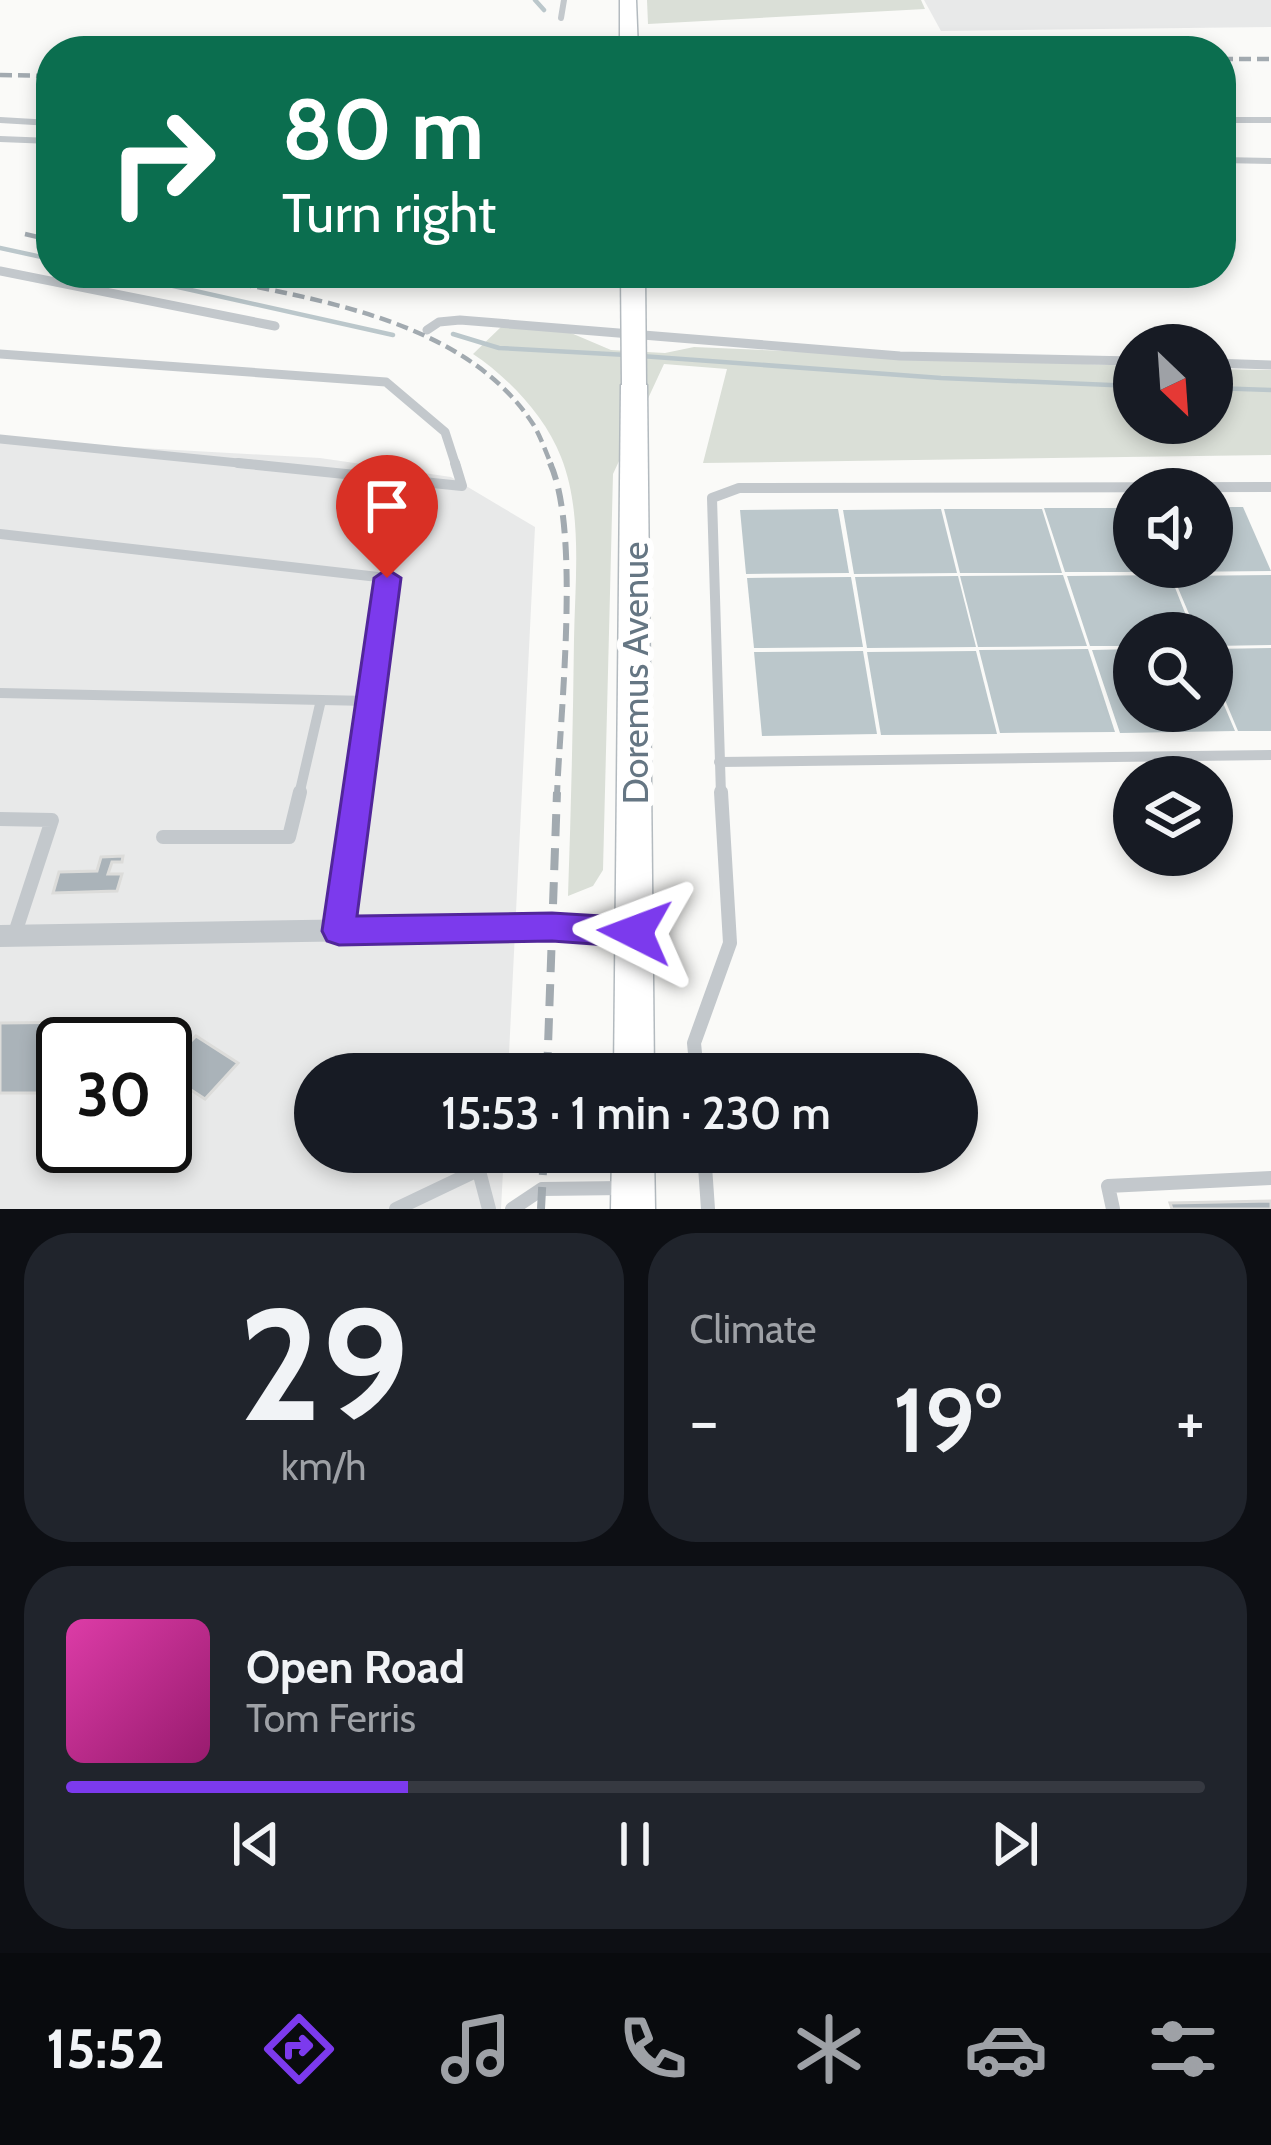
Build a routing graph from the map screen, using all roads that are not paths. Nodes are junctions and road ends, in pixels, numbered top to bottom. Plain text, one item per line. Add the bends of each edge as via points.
1 (564, 0) edge
2 (628, 4) edge
3 (561, 18) dead end
4 (629, 36) edge
5 (0, 120) edge
6 (1236, 120) edge
7 (1271, 121) edge
8 (36, 122) edge
9 (0, 139) edge
10 (36, 140) edge
11 (1236, 160) edge
12 (1271, 161) edge
13 (0, 271) edge
14 (36, 278) edge
15 (85, 288) edge
16 (633, 288) edge
17 (274, 326) dead end
18 (427, 330) dead end
19 (0, 354) edge
20 (1113, 360) edge
21 (1233, 364) edge
22 (1271, 365) edge
23 (0, 439) edge
24 (1271, 487) edge
25 (0, 534) edge
26 (0, 693) edge
27 (321, 700) junction
28 (368, 701) junction
29 (1271, 754) edge
30 (719, 762) junction
31 (0, 819) edge
32 (163, 837) dead end
33 (339, 931) junction
34 (635, 932) junction
35 (7, 936) edge
36 (634, 1053) edge
37 (695, 1053) edge
38 (472, 1173) edge
39 (481, 1173) edge
40 (705, 1173) edge
41 (1271, 1178) edge
42 (633, 1183) edge
43 (397, 1209) edge
44 (489, 1209) edge
45 (512, 1209) edge
46 (708, 1209) edge
47 (1114, 1209) edge

1 - 3 lane
2 - 4 main road
5 - 8 lane
6 - 7 lane
9 - 10 lane
11 - 12 lane
13 - 14 lane
15 - 17 lane
16 - 34 main road, Doremus Avenue, bridge
18 - 20 lane via 460,320 877,354
19 - 23 lane via 386,382 445,432 462,487
21 - 22 lane
24 - 30 lane via 722,491 712,498
25 - 28 lane via 387,578
26 - 27 lane
27 - 28 lane
27 - 32 lane via 289,837
28 - 33 lane
29 - 30 lane
30 - 37 lane via 730,943
31 - 35 lane via 52,820
33 - 34 street
33 - 35 street
34 - 36 main road, Doremus Avenue
38 - 43 lane
39 - 44 lane
40 - 46 lane
41 - 47 lane via 1108,1186
42 - 45 lane via 542,1189

